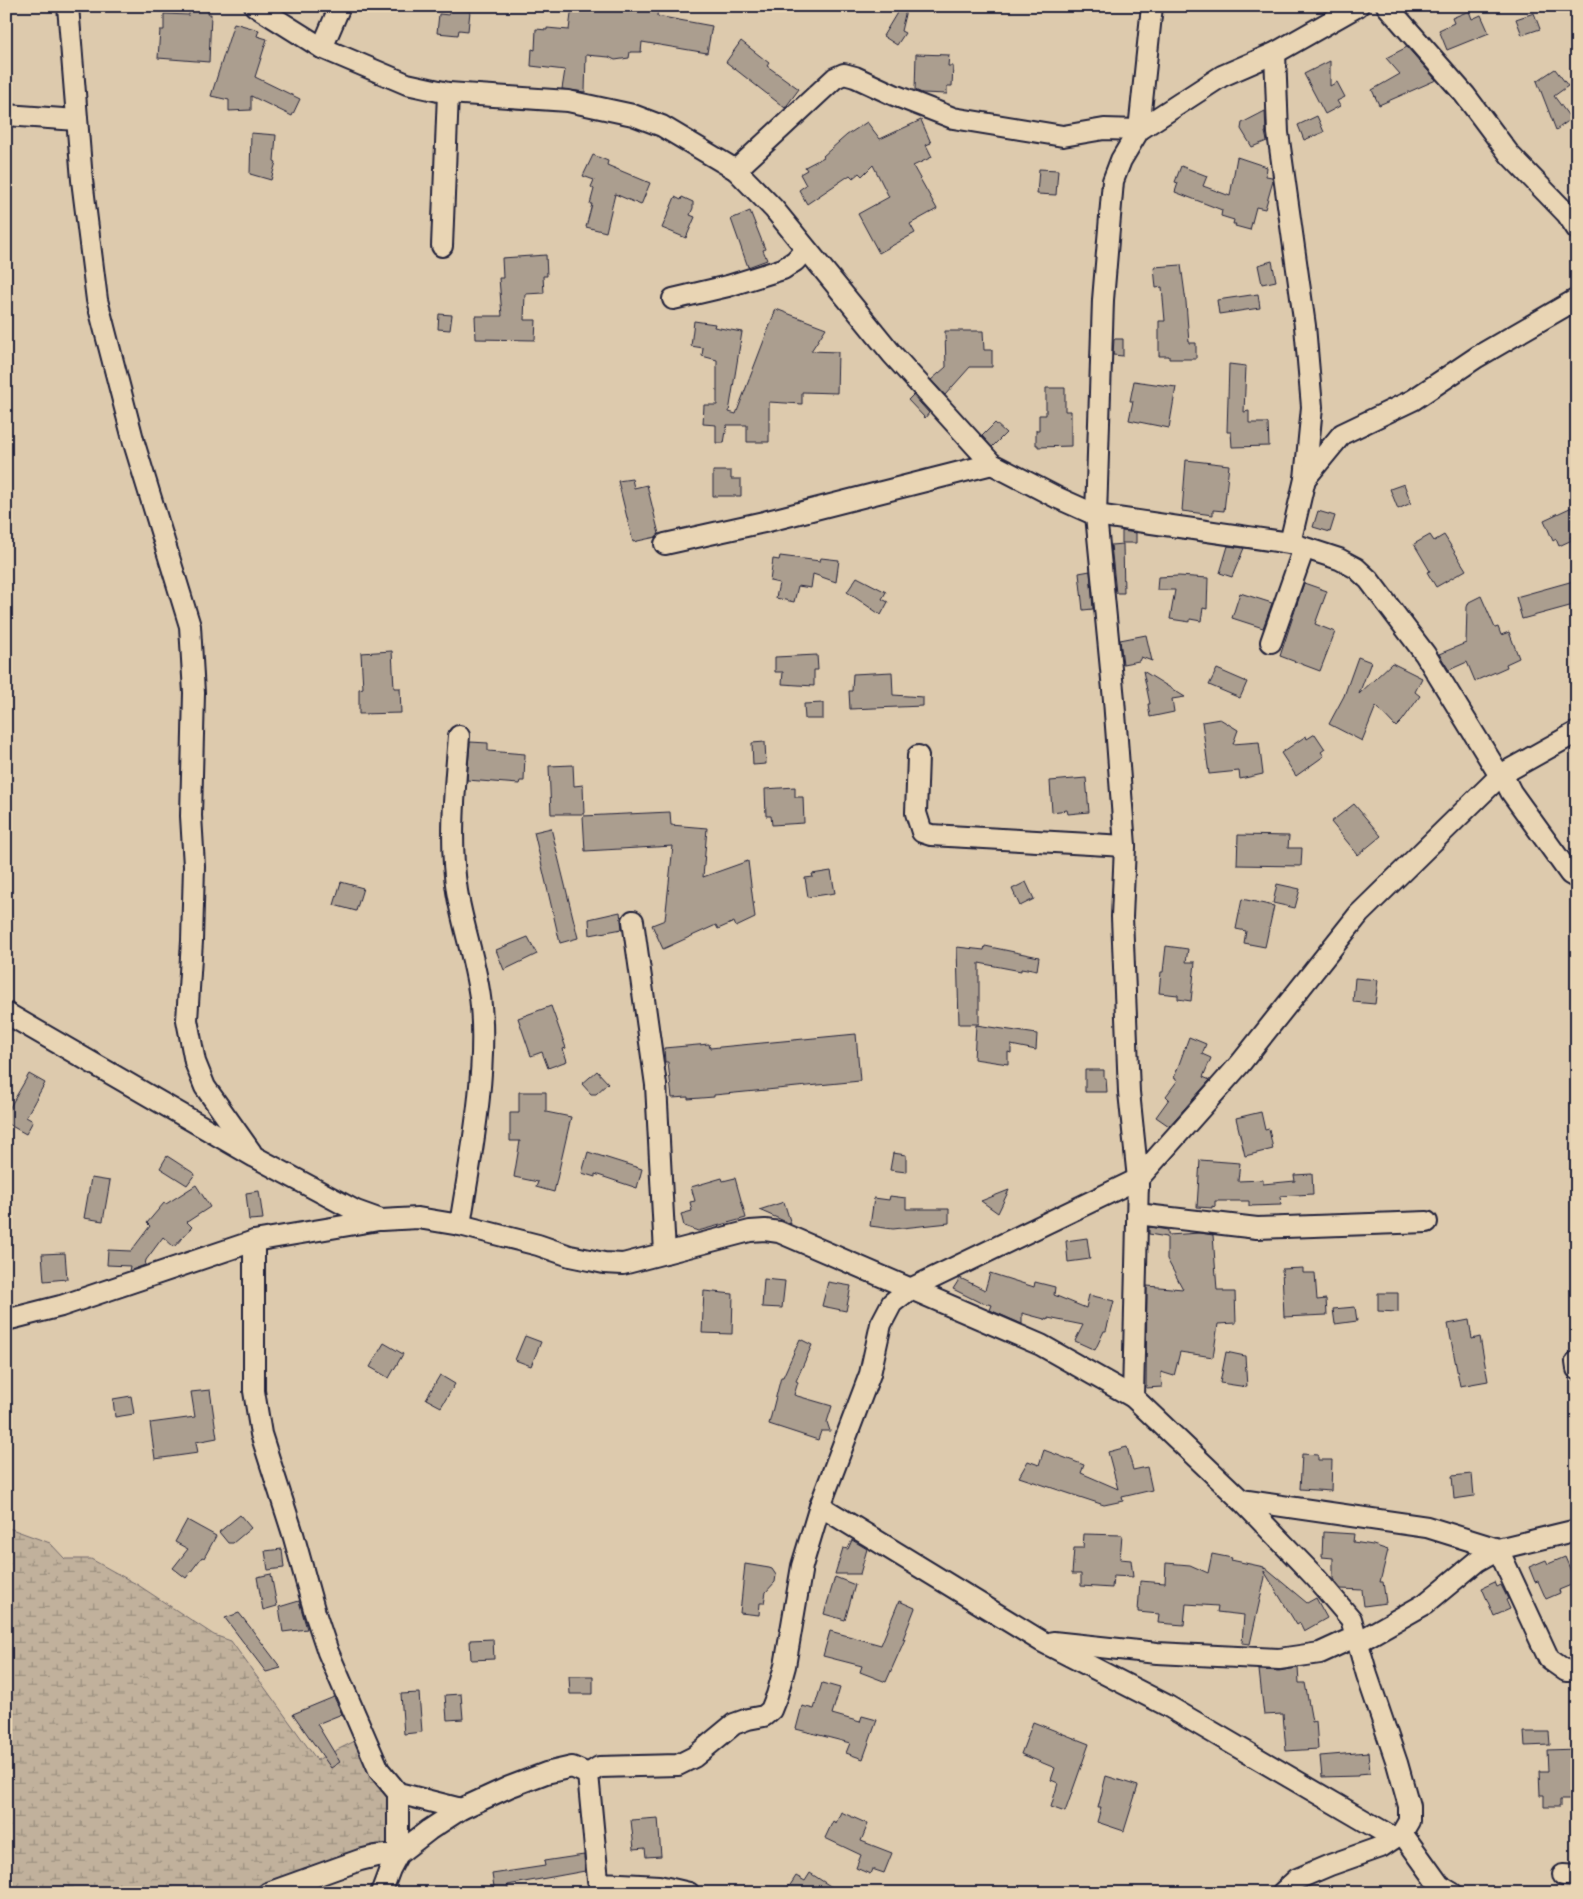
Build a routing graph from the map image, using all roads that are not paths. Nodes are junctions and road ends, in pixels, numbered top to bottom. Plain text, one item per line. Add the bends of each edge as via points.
1 (68, 6) edge
2 (255, 6) edge
3 (340, 6) edge
4 (1152, 6) edge
5 (1358, 6) edge
6 (1387, 6) edge
7 (322, 48) junction
8 (1275, 54) junction
9 (448, 93) junction
10 (6, 115) edge
11 (77, 120) junction
12 (1139, 130) junction
13 (736, 170) junction
14 (1577, 229) edge
15 (442, 246) dead end
16 (805, 250) junction
17 (1577, 299) edge
18 (673, 300) dead end
19 (992, 464) junction
20 (1305, 479) junction
21 (1096, 514) junction
22 (665, 544) dead end
23 (1297, 546) junction
24 (1271, 642) dead end
25 (1577, 732) edge
26 (459, 736) dead end
27 (918, 756) dead end
28 (1501, 775) junction
29 (1125, 846) junction
30 (1577, 878) edge
31 (633, 921) dead end
32 (6, 1013) edge
33 (255, 1157) junction
34 (1138, 1179) junction
35 (1137, 1214) junction
36 (381, 1220) junction
37 (1427, 1222) dead end
38 (460, 1225) junction
39 (254, 1241) junction
40 (665, 1253) junction
41 (910, 1289) junction
42 (6, 1320) edge
43 (1134, 1398) junction
44 (1241, 1500) junction
45 (820, 1506) junction
46 (1577, 1530) edge
47 (1498, 1549) junction
48 (1358, 1639) junction
49 (1041, 1641) junction
50 (1577, 1671) edge
51 (588, 1774) junction
52 (398, 1793) junction
53 (461, 1809) junction
54 (1398, 1836) junction
55 (398, 1854) junction
56 (595, 1886) edge
57 (268, 1893) edge
58 (381, 1893) edge
59 (689, 1893) edge
60 (1282, 1893) edge
61 (1452, 1893) edge

1 - 11 street
2 - 7 street
3 - 7 street
4 - 12 street
5 - 8 street
6 - 14 street via 1464,95 1510,155 1567,214
7 - 9 street via 407,84
8 - 12 street via 1222,76
8 - 20 street via 1278,133 1305,326 1312,407
9 - 13 street via 568,101 633,115 662,126
9 - 15 street
10 - 11 street
11 - 33 street via 97,300 134,443 190,626 194,693 191,816 194,866 187,1020 195,1062 205,1087
12 - 13 street via 1104,129 1063,136 953,118 844,74 835,78
12 - 21 street via 1113,181 1103,300
13 - 16 street via 774,209
16 - 18 street via 783,269
16 - 19 street via 892,354
17 - 20 street via 1476,357 1413,400 1342,434
19 - 21 street
19 - 22 street
20 - 23 street
21 - 23 street
21 - 29 street
23 - 24 street
23 - 28 street via 1339,559 1369,580 1425,654
25 - 28 street
26 - 38 street via 453,822 457,890 481,1005 482,1030 479,1098
27 - 29 street via 916,813 922,832
28 - 30 street via 1570,874
28 - 34 street via 1359,914 1240,1064
29 - 34 street via 1122,917 1130,1092
31 - 40 street via 656,1085
32 - 33 street
33 - 36 street via 356,1211
34 - 35 street
34 - 41 street
34 - 43 street
35 - 37 street via 1257,1228
35 - 43 street
36 - 38 street via 418,1218
36 - 39 street
38 - 40 street via 604,1263 623,1264
39 - 42 street via 61,1306
39 - 52 street via 254,1391 261,1434 328,1652 379,1770
40 - 41 street via 750,1231 779,1232
41 - 43 street via 1041,1345
41 - 45 street via 892,1304 881,1324 870,1374
43 - 44 street
44 - 47 street via 1427,1527
44 - 48 street via 1351,1619
45 - 49 street
45 - 51 street via 802,1566 785,1666 771,1710 764,1716 734,1724 694,1757 678,1765 599,1767
46 - 47 street
47 - 48 street via 1477,1561 1425,1604
47 - 50 street via 1548,1659 1566,1671
48 - 49 street via 1320,1653 1278,1659 1157,1653
48 - 54 street via 1409,1806 1409,1821
49 - 54 street via 1166,1705
51 - 53 street via 572,1767 546,1773
51 - 56 street
52 - 53 street
52 - 55 street
53 - 55 street
54 - 60 street via 1381,1847 1298,1879
54 - 61 street via 1440,1886
55 - 57 street via 360,1860
55 - 58 street
56 - 59 street via 602,1883 659,1886

